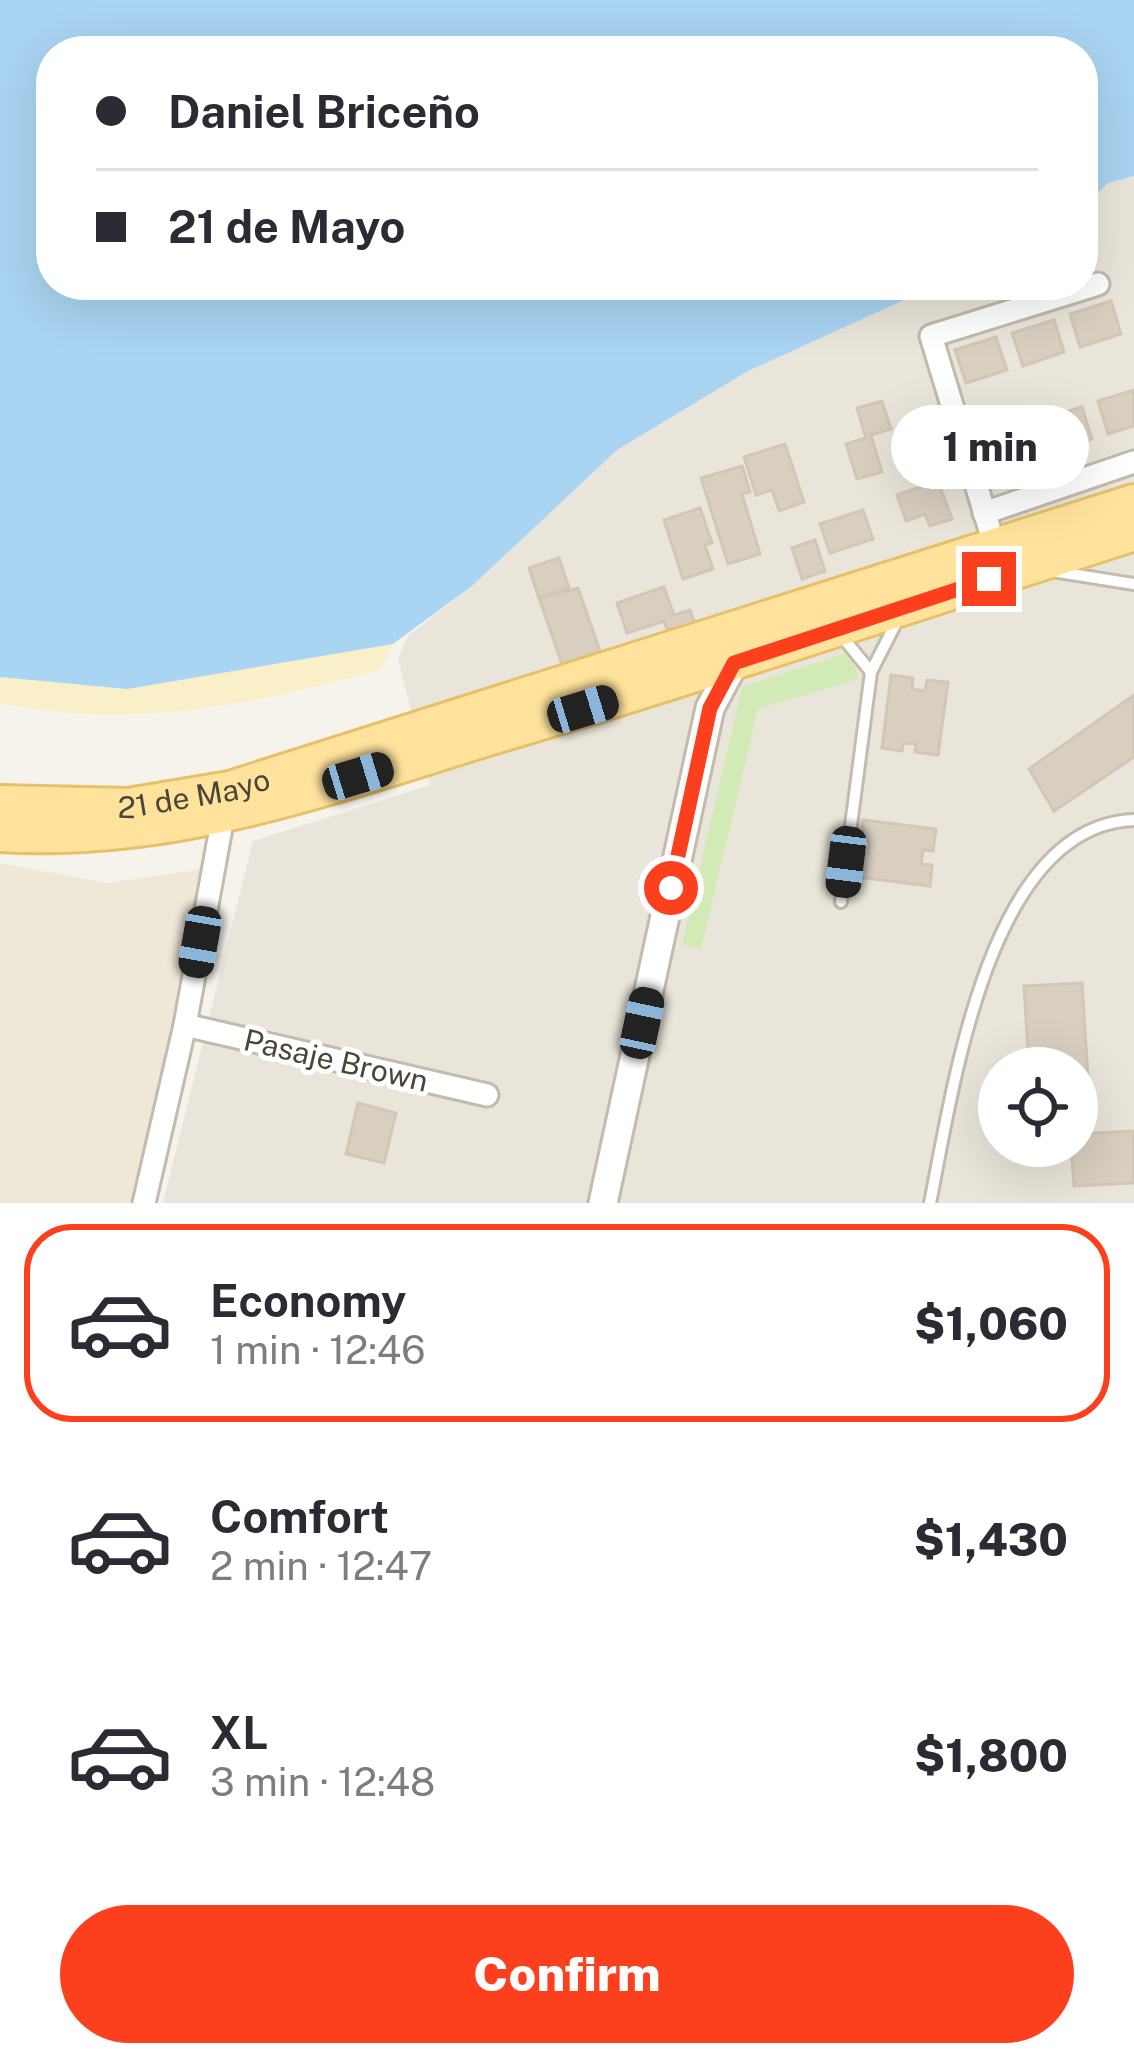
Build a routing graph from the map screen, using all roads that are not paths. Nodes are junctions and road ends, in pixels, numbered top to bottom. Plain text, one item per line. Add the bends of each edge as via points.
1 (1047, 300) edge
2 (1134, 462) edge
3 (1134, 503) edge
4 (990, 530) junction
5 (1134, 532) edge
6 (1031, 565) junction
7 (1134, 584) edge
8 (905, 606) junction
9 (833, 630) junction
10 (734, 663) junction
11 (871, 672) junction
12 (672, 682) junction
13 (710, 708) junction
14 (0, 804) edge
15 (223, 817) junction
16 (1134, 820) edge
17 (0, 833) edge
18 (841, 902) dead end
19 (185, 1025) junction
20 (487, 1096) dead end
21 (144, 1203) edge
22 (603, 1203) edge
23 (930, 1203) edge

1 - 4 street via 931,336
2 - 4 street
3 - 4 main road, 21 de Mayo
4 - 14 main road, 21 de Mayo via 230,790 128,807
5 - 6 main road, 21 de Mayo
6 - 7 lane
6 - 8 main road, 21 de Mayo
8 - 9 main road, 21 de Mayo
8 - 11 lane
9 - 10 main road, 21 de Mayo
9 - 11 lane
10 - 12 main road, 21 de Mayo
10 - 13 street
11 - 18 lane
12 - 13 street
12 - 15 main road, 21 de Mayo
13 - 22 street
15 - 17 main road, 21 de Mayo via 134,832
15 - 19 street
16 - 23 lane via 1101,821 1054,850 1000,932 956,1077
19 - 20 street, Pasaje Brown
19 - 21 street

